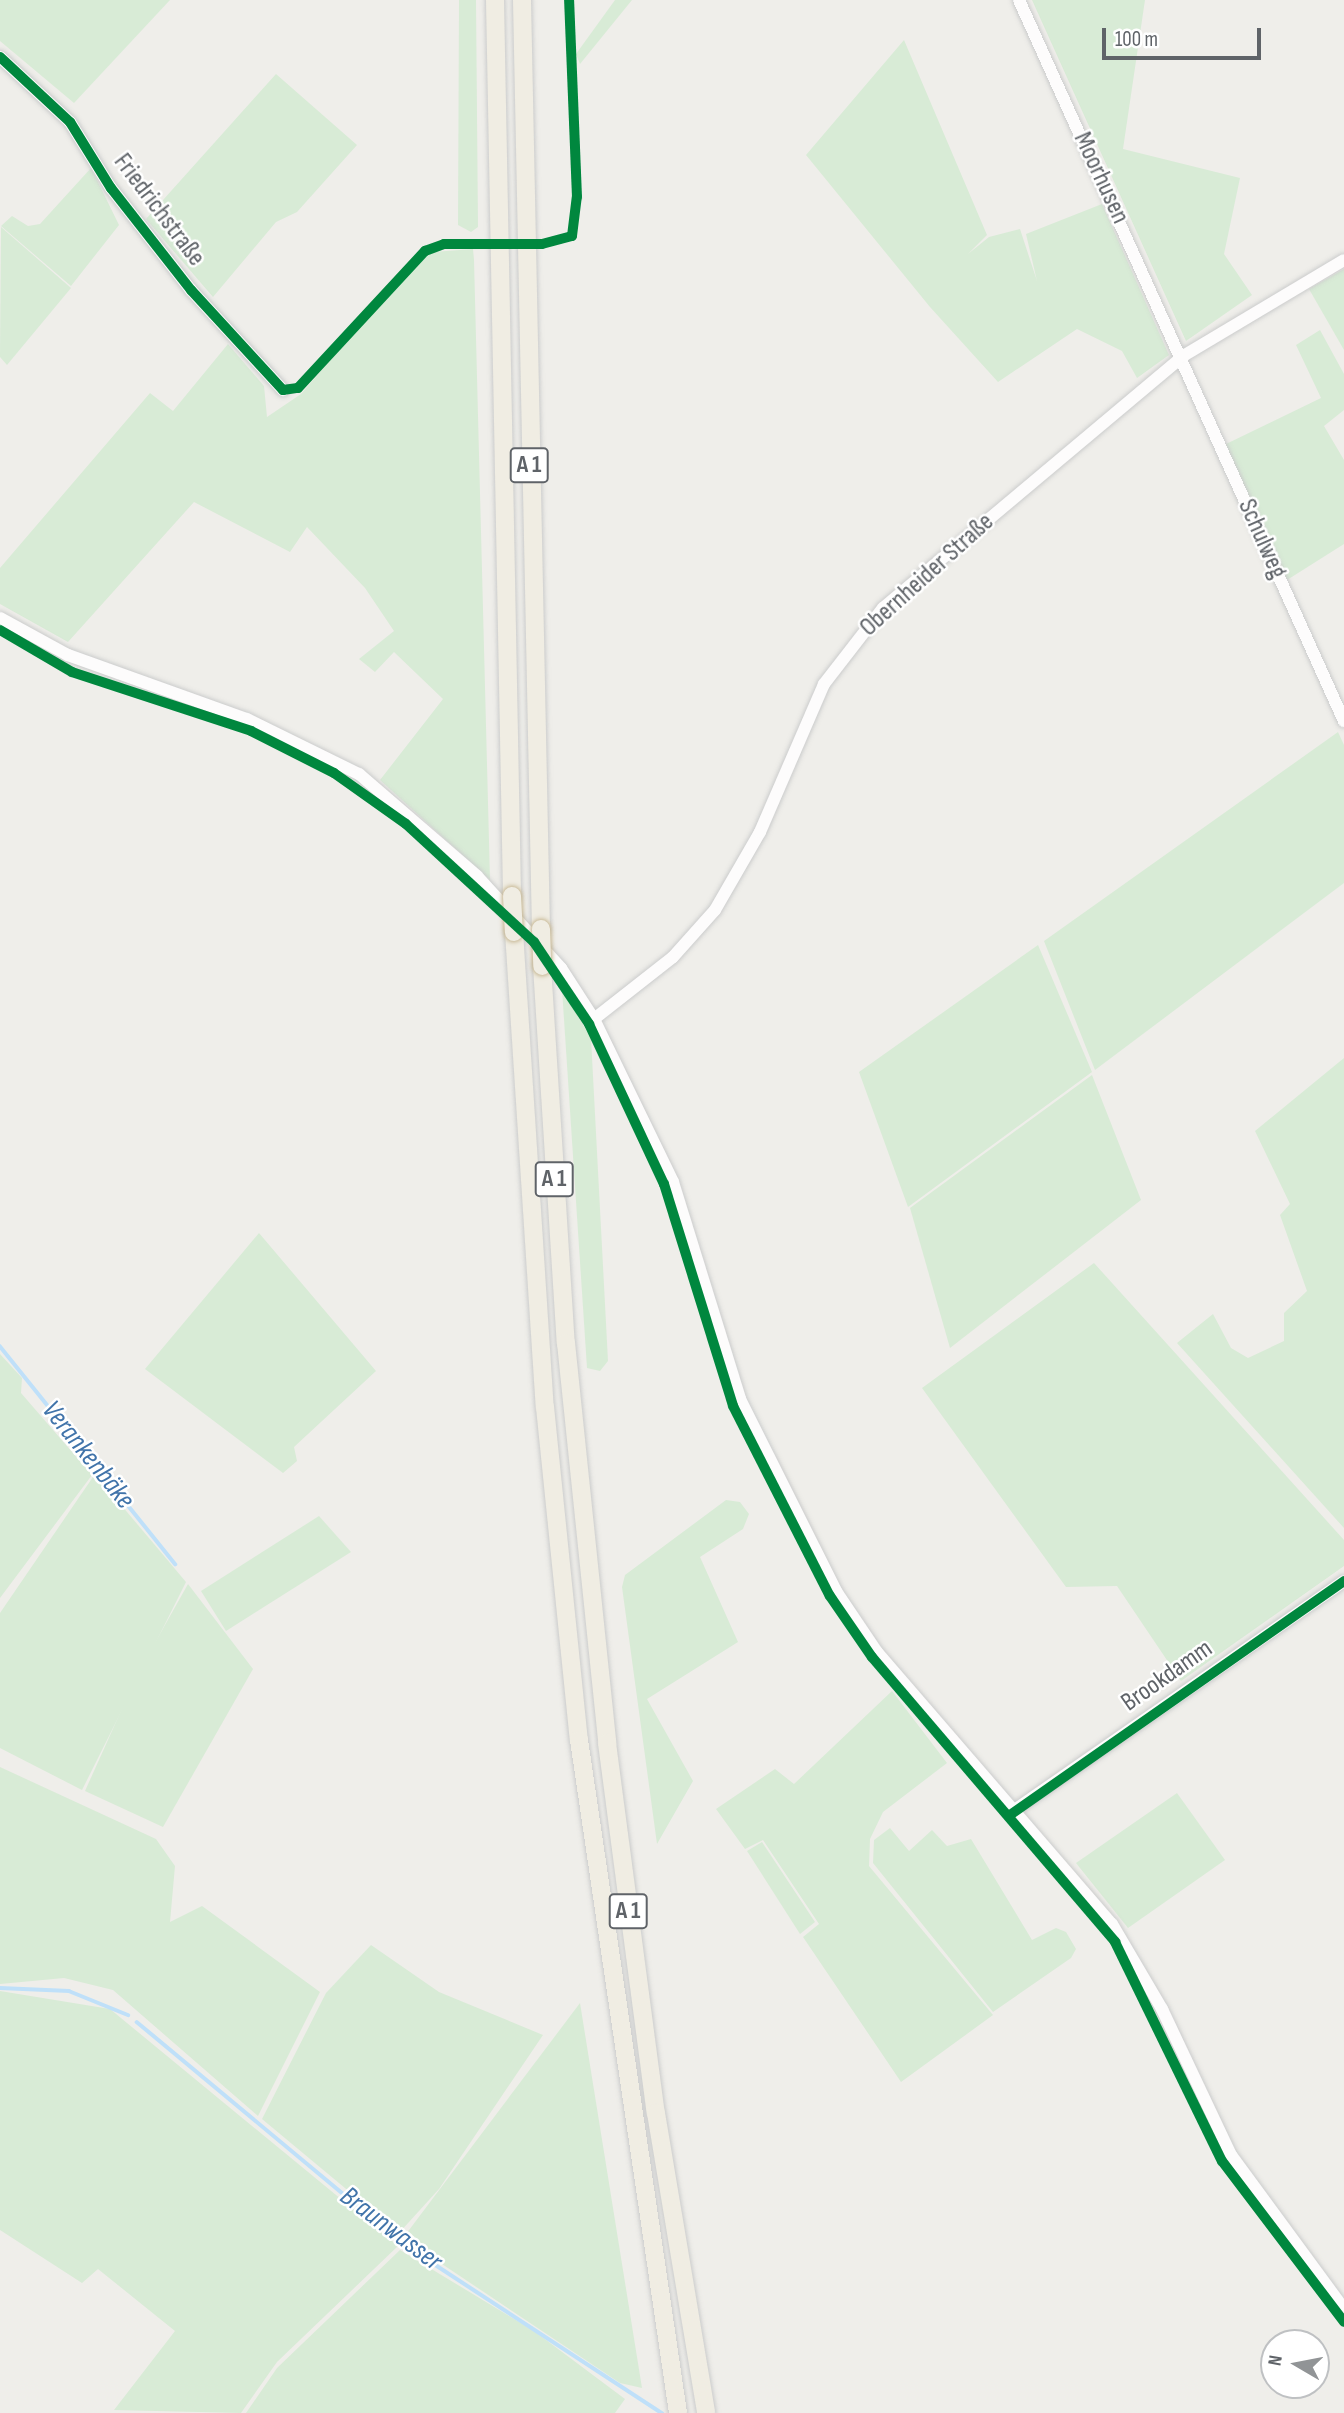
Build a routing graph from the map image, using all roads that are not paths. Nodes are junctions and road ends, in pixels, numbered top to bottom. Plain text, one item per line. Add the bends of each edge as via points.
1 (495, 0) edge
2 (522, 0) edge
3 (1019, 0) edge
4 (0, 57) edge
5 (1344, 260) edge
6 (1183, 356) junction
7 (282, 390) dead end
8 (0, 618) edge
9 (1344, 721) edge
10 (594, 1019) junction
11 (1344, 1581) edge
12 (1016, 1809) junction
13 (1344, 2309) edge
14 (678, 2413) edge
15 (706, 2413) edge

1 - 14 highway, A 1, bridge via 512,896 546,1414 599,1893
2 - 15 highway, A 1, bridge via 542,966 572,1399 625,1892
3 - 6 street, Moorhusen
4 - 7 street, Friedrichstraße via 70,122 111,188 183,280
5 - 6 street, Obernheider Straße
6 - 9 street, Schulweg
6 - 10 street, Obernheider Straße via 866,627 824,684 760,832 715,910 673,957
8 - 10 street via 68,655 247,719 359,774 507,905
10 - 12 street via 673,1182 727,1367 817,1557 877,1652
11 - 12 street, Brookdamm
12 - 13 street via 1123,1940 1231,2155

